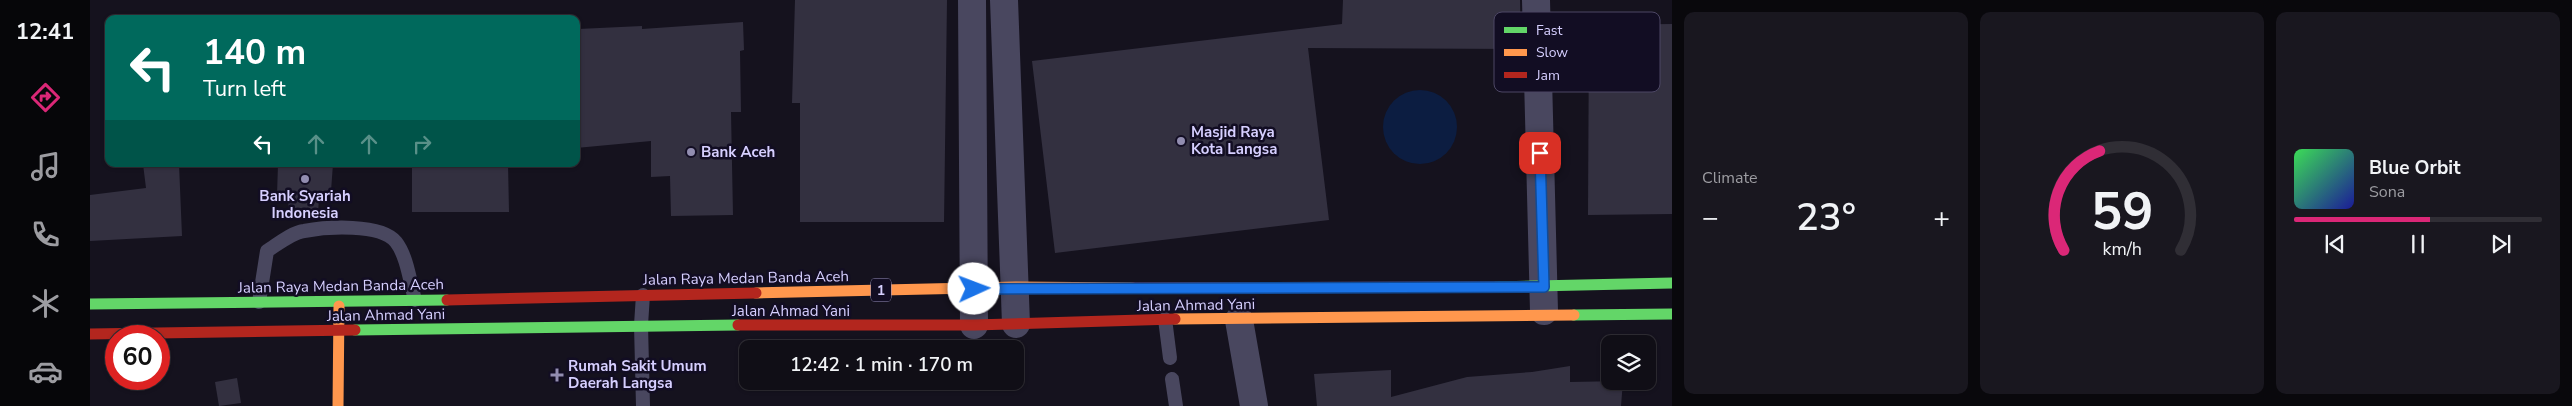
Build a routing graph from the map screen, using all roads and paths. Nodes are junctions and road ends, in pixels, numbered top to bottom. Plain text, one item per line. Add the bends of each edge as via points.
1 (972, 0) edge
2 (1004, 0) edge
3 (1539, 92) edge
4 (1672, 282) edge
5 (1016, 287) junction
6 (1544, 287) junction
7 (974, 289) junction
8 (643, 295) junction
9 (415, 300) junction
10 (259, 302) junction
11 (339, 302) junction
12 (90, 304) edge
13 (1672, 314) edge
14 (1544, 316) junction
15 (1165, 319) junction
16 (1239, 320) junction
17 (1016, 324) junction
18 (641, 325) junction
19 (974, 326) junction
20 (338, 331) junction
21 (90, 334) edge
22 (1170, 358) dead end
23 (1172, 379) dead end
24 (338, 406) edge
25 (643, 406) edge
26 (1176, 406) edge
27 (1254, 406) edge

1 - 7 street
2 - 5 street
3 - 6 street
4 - 6 main road, Jalan Raya Medan Banda Aceh / 1
5 - 6 main road, Jalan Raya Medan Banda Aceh / 1
5 - 7 main road, Jalan Raya Medan Banda Aceh / 1
5 - 17 street
6 - 14 street
7 - 8 main road, Jalan Raya Medan Banda Aceh / 1
7 - 19 street
8 - 9 main road, Jalan Raya Medan Banda Aceh / 1
8 - 18 lane
9 - 10 lane via 396,242 385,232 358,228 302,231 266,250
9 - 11 main road, Jalan Raya Medan Banda Aceh / 1
10 - 11 main road, Jalan Raya Medan Banda Aceh / 1
10 - 12 main road, Jalan Raya Medan Banda Aceh / 1
11 - 20 main road
13 - 14 main road, Jalan Ahmad Yani
14 - 16 main road, Jalan Ahmad Yani
15 - 16 main road, Jalan Ahmad Yani
15 - 17 main road, Jalan Ahmad Yani
15 - 22 lane
16 - 27 street
17 - 19 main road, Jalan Ahmad Yani
18 - 19 main road, Jalan Ahmad Yani
18 - 20 main road, Jalan Ahmad Yani
18 - 25 lane
20 - 21 main road, Jalan Ahmad Yani
20 - 24 main road
23 - 26 lane

